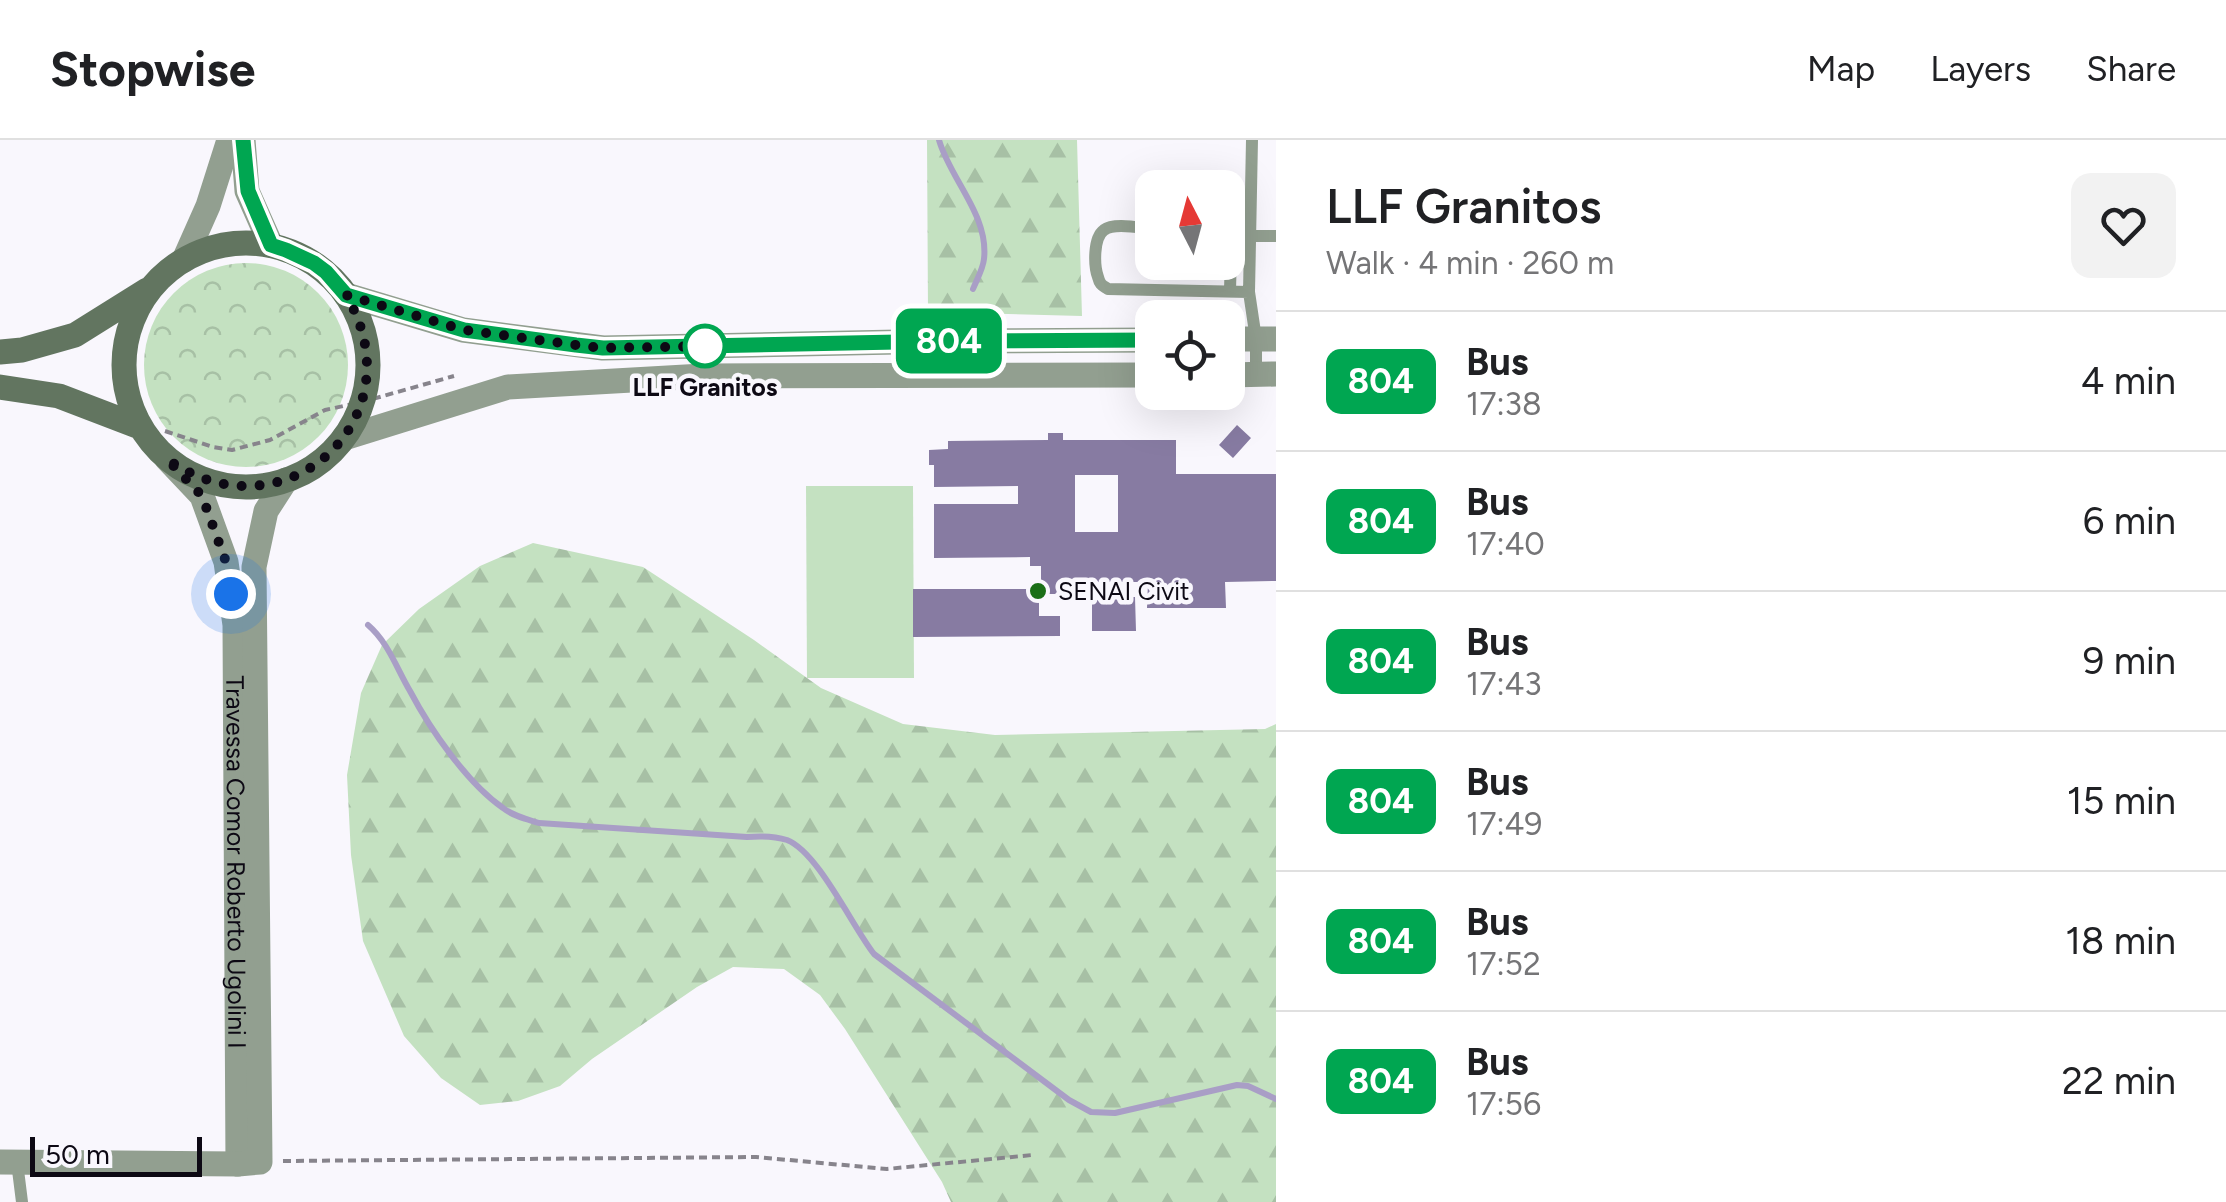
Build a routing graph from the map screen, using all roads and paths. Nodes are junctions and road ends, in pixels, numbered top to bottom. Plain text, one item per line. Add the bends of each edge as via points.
1 (230, 140) edge
2 (243, 140) edge
3 (1252, 140) edge
4 (1135, 228) edge
5 (1250, 236) junction
6 (1276, 236) edge
7 (271, 245) junction
8 (184, 260) junction
9 (1230, 280) edge
10 (152, 287) junction
11 (1230, 291) junction
12 (1250, 292) junction
13 (346, 295) junction
14 (1266, 339) edge
15 (1135, 340) edge
16 (0, 352) edge
17 (466, 374) dead end
18 (1266, 374) edge
19 (1135, 375) edge
20 (0, 387) edge
21 (362, 402) junction
22 (147, 427) junction
23 (344, 438) junction
24 (167, 459) junction
25 (286, 480) junction
26 (1032, 1156) dead end
27 (9, 1162) edge
28 (249, 1162) junction
29 (22, 1202) edge

1 - 8 street
2 - 7 street via 248,191
3 - 5 lane
4 - 11 lane via 1113,227 1096,241 1100,284
5 - 6 lane
5 - 12 lane
7 - 8 main road via 235,244
7 - 13 main road via 314,263
8 - 10 main road
9 - 11 lane
10 - 16 main road via 74,335
10 - 22 main road via 132,319 124,355 126,392
11 - 12 lane
12 - 14 lane
13 - 15 street via 464,330 603,348
13 - 21 main road via 366,342
14 - 18 lane
17 - 21 path
19 - 23 street via 703,376 508,387
20 - 22 main road via 59,396
21 - 22 path via 324,410 270,440 232,450
21 - 23 main road
22 - 24 main road
23 - 25 main road
24 - 25 main road via 224,485
24 - 28 street, Travessa Comor Roberto Ugolini I via 202,496 226,562 235,625
25 - 28 street, Travessa Comor Roberto Ugolini I via 266,511 254,568
26 - 28 path via 886,1169 756,1157
27 - 28 street
27 - 29 lane

